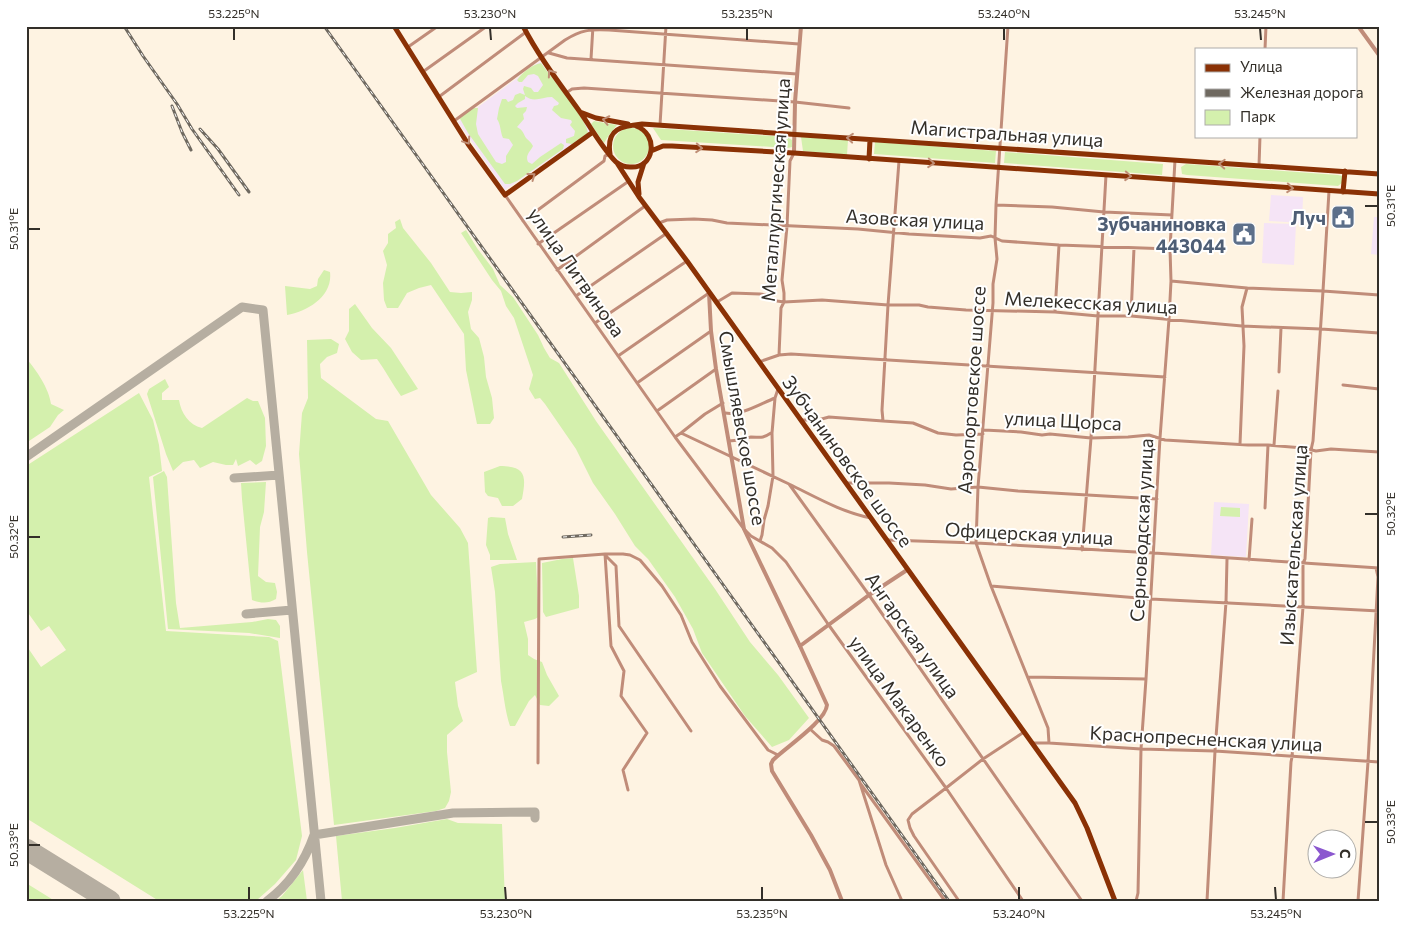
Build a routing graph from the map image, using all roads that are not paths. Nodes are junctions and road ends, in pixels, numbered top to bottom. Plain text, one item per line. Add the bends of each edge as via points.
1 (394, 26) edge
2 (438, 26) edge
3 (487, 26) edge
4 (666, 26) edge
5 (801, 26) edge
6 (1008, 26) edge
7 (1266, 26) edge
8 (1358, 26) edge
9 (593, 28) edge
10 (524, 29) edge
11 (665, 34) junction
12 (799, 44) junction
13 (408, 47) junction
14 (1264, 48) edge
15 (548, 52) junction
16 (1379, 55) edge
17 (540, 57) junction
18 (591, 60) junction
19 (664, 65) junction
20 (424, 71) junction
21 (797, 74) junction
22 (662, 93) junction
23 (566, 94) junction
24 (440, 96) junction
25 (795, 102) junction
26 (849, 108) dead end
27 (580, 112) junction
28 (454, 121) junction
29 (633, 125) junction
30 (660, 125) junction
31 (594, 132) junction
32 (793, 134) junction
33 (1260, 138) edge
34 (870, 140) junction
35 (1001, 148) junction
36 (651, 151) junction
37 (794, 153) junction
38 (610, 154) junction
39 (868, 159) junction
40 (1175, 160) junction
41 (899, 161) junction
42 (617, 163) junction
43 (644, 163) junction
44 (1258, 166) junction
45 (1000, 168) junction
46 (1345, 172) junction
47 (1379, 174) edge
48 (1106, 175) junction
49 (1174, 180) junction
50 (628, 181) junction
51 (1328, 191) junction
52 (1343, 192) junction
53 (1379, 194) edge
54 (505, 195) junction
55 (640, 197) junction
56 (646, 205) junction
57 (996, 206) junction
58 (1104, 212) junction
59 (1172, 215) junction
60 (523, 221) junction
61 (660, 223) junction
62 (787, 226) junction
63 (893, 232) junction
64 (667, 234) junction
65 (995, 238) junction
66 (538, 244) junction
67 (1059, 245) junction
68 (1102, 247) junction
69 (1134, 248) junction
70 (1170, 249) junction
71 (687, 261) junction
72 (557, 270) junction
73 (1170, 281) junction
74 (1247, 288) junction
75 (1323, 291) junction
76 (709, 293) junction
77 (1379, 295) edge
78 (576, 296) junction
79 (784, 302) junction
80 (716, 303) junction
81 (888, 305) junction
82 (991, 311) junction
83 (1055, 312) junction
84 (1098, 316) junction
85 (1131, 316) junction
86 (1169, 319) junction
87 (595, 323) junction
88 (1242, 326) junction
89 (1281, 328) junction
90 (1321, 328) junction
91 (711, 332) junction
92 (1379, 332) edge
93 (779, 355) junction
94 (618, 356) junction
95 (885, 360) junction
96 (759, 362) junction
97 (988, 366) junction
98 (716, 369) junction
99 (1279, 372) dead end
100 (1095, 373) junction
101 (1165, 377) junction
102 (638, 383) junction
103 (1342, 385) dead end
104 (778, 389) junction
105 (1379, 389) edge
106 (1278, 391) dead end
107 (775, 398) junction
108 (722, 404) junction
109 (657, 411) junction
110 (725, 413) junction
111 (801, 420) junction
112 (883, 421) junction
113 (772, 432) junction
114 (983, 432) junction
115 (682, 433) junction
116 (675, 437) junction
117 (1091, 438) junction
118 (1160, 438) junction
119 (729, 441) junction
120 (1240, 445) junction
121 (1268, 445) junction
122 (1274, 445) junction
123 (1311, 450) junction
124 (1379, 452) edge
125 (731, 456) junction
126 (773, 476) junction
127 (846, 483) junction
128 (788, 484) junction
129 (978, 487) junction
130 (1087, 494) junction
131 (1157, 499) junction
132 (1265, 508) dead end
133 (871, 518) junction
134 (1252, 520) dead end
135 (744, 529) junction
136 (887, 540) junction
137 (760, 541) junction
138 (976, 543) junction
139 (1082, 550) junction
140 (1154, 553) junction
141 (605, 554) junction
142 (1227, 559) junction
143 (1249, 560) junction
144 (1303, 563) junction
145 (1377, 568) edge
146 (907, 570) junction
147 (991, 586) junction
148 (869, 595) junction
149 (1152, 599) junction
150 (1226, 602) junction
151 (1302, 607) junction
152 (1377, 611) edge
153 (828, 624) junction
154 (800, 646) junction
155 (1028, 677) junction
156 (1146, 679) junction
157 (810, 729) junction
158 (691, 731) dead end
159 (1024, 732) junction
160 (1049, 742) junction
161 (1032, 743) junction
162 (1140, 749) junction
163 (1215, 752) junction
164 (778, 755) junction
165 (1292, 757) junction
166 (983, 759) junction
167 (1368, 762) junction
168 (1379, 762) edge
169 (538, 763) dead end
170 (858, 780) junction
171 (946, 788) junction
172 (628, 790) dead end
173 (842, 901) edge
174 (902, 901) edge
175 (945, 901) edge
176 (960, 901) edge
177 (1023, 901) edge
178 (1082, 901) edge
179 (1115, 901) edge
180 (1136, 901) edge
181 (1207, 901) edge
182 (1283, 901) edge
183 (1358, 901) edge

1 - 13 main road, улица Литвинова
2 - 13 street
3 - 20 street
4 - 11 street
5 - 12 street, Металлургическая улица
6 - 35 street, Аэропортовское шоссе
7 - 14 street
8 - 16 street
9 - 11 street
9 - 15 street via 576,33
9 - 18 street
10 - 17 main road
10 - 24 street
11 - 12 street
11 - 19 street
12 - 21 street, Металлургическая улица
13 - 20 main road, улица Литвинова
15 - 17 street
15 - 18 street
23 -> 17 main road
17 - 28 street
18 - 19 street
19 - 21 street
19 - 22 street
20 - 24 main road, улица Литвинова
21 - 25 street, Металлургическая улица
22 - 23 street via 572,88
22 - 25 street
22 - 30 street
23 - 27 main road
24 - 28 main road, улица Литвинова
25 - 26 street
25 - 32 street, Металлургическая улица
29 -> 27 main road
27 - 31 main road
28 -> 54 main road, улица Литвинова
29 - 30 main road, Магистральная улица
29 - 36 main road via 649,136
29 - 38 main road via 623,126 614,133
30 - 32 main road, Магистральная улица
31 - 38 main road
54 -> 31 main road
34 -> 32 main road, Магистральная улица
32 - 37 street, Металлургическая улица
33 - 44 street
34 - 35 main road, Магистральная улица
34 - 39 main road
35 - 40 main road, Магистральная улица
35 - 45 street, Аэропортовское шоссе
36 -> 37 main road, Магистральная улица via 672,146
36 - 43 main road
37 - 39 main road, Магистральная улица
37 - 62 street, Металлургическая улица via 790,161
38 - 42 main road
38 - 60 street
39 - 41 main road, Магистральная улица
44 -> 40 main road, Магистральная улица
40 - 49 street, Серноводская улица
41 -> 45 main road, Магистральная улица
41 - 63 street
42 - 43 main road via 634,168
42 - 50 main road, Зубчаниновское шоссе
43 - 55 main road via 638,182
44 - 46 main road, Магистральная улица
45 - 48 main road, Магистральная улица
45 - 57 street, Аэропортовское шоссе
46 - 47 main road, Магистральная улица
46 - 52 main road
48 -> 49 main road, Магистральная улица
48 - 58 street
49 -> 51 main road, Магистральная улица
49 - 59 street, Серноводская улица
50 - 55 main road, Зубчаниновское шоссе
50 - 66 street
51 - 52 main road, Магистральная улица
51 - 75 street, Изыскательская улица
52 - 53 main road, Магистральная улица
54 - 60 street, улица Литвинова
55 - 56 main road, Зубчаниновское шоссе
56 - 61 main road, Зубчаниновское шоссе
56 - 72 street
57 - 58 street
57 - 65 street, Аэропортовское шоссе
58 - 59 street
58 - 68 street
59 - 70 street, Серноводская улица
60 - 66 street, улица Литвинова
61 - 62 street, Азовская улица via 694,219
61 - 64 main road, Зубчаниновское шоссе
62 - 63 street, Азовская улица
62 - 79 street, Металлургическая улица via 782,280
63 - 65 street, Азовская улица
63 - 81 street
64 - 71 main road, Зубчаниновское шоссе
64 - 78 street
65 - 67 street, Азовская улица
65 - 82 street, Аэропортовское шоссе via 997,259
66 - 72 street, улица Литвинова
67 - 68 street, Азовская улица
67 - 83 street
68 - 69 street, Азовская улица
68 - 84 street
69 - 70 street, Азовская улица
69 - 85 street
70 - 73 street, Серноводская улица
71 - 76 main road, Зубчаниновское шоссе
71 - 87 street
72 - 78 street, улица Литвинова
73 - 74 street
73 - 86 street, Серноводская улица
74 - 75 street
74 - 88 street
75 - 77 street
75 - 90 street, Изыскательская улица
76 - 80 main road, Зубчаниновское шоссе
76 - 91 street, Смышляевское шоссе
76 - 94 street
78 - 87 street, улица Литвинова
79 - 80 street, Мелекесская улица via 760,294 732,293
79 - 81 street, Мелекесская улица via 822,300
79 - 93 street, Металлургическая улица
80 - 96 main road, Зубчаниновское шоссе
81 - 82 street, Мелекесская улица
81 - 95 street
82 - 83 street, Мелекесская улица
82 - 97 street, Аэропортовское шоссе
83 - 84 street, Мелекесская улица
84 - 85 street, Мелекесская улица
84 - 100 street
85 - 86 street, Мелекесская улица
86 - 88 street, Мелекесская улица
86 - 101 street, Серноводская улица
87 - 94 street, улица Литвинова
88 - 89 street, Мелекесская улица
88 - 120 street
89 - 90 street, Мелекесская улица
89 - 99 street
90 - 92 street, Мелекесская улица
90 - 123 street, Изыскательская улица
91 - 98 street, Смышляевское шоссе
91 - 102 street
93 - 95 street
93 - 96 street
94 - 102 street, улица Литвинова
95 - 97 street
95 - 112 street
96 - 104 main road, Зубчаниновское шоссе
97 - 100 street
97 - 114 street, Аэропортовское шоссе
98 - 108 street, Смышляевское шоссе
98 - 109 street
100 - 101 street
100 - 117 street
101 - 118 street, Серноводская улица
102 - 109 street, улица Литвинова
103 - 105 street
104 - 107 street
104 - 111 main road, Зубчаниновское шоссе
106 - 122 street
107 - 110 street via 742,411
107 - 113 street
108 - 110 street, Смышляевское шоссе
108 - 115 street
109 - 116 street, улица Литвинова
110 - 119 street, Смышляевское шоссе
111 - 112 street, улица Щорса via 829,417
111 - 127 main road, Зубчаниновское шоссе
112 - 114 street, улица Щорса via 913,423 938,433 956,435
113 - 119 street via 765,437
113 - 126 street
114 - 117 street, улица Щорса via 1010,430
114 - 129 street, Аэропортовское шоссе
115 - 116 street
115 - 125 street, Ангарская улица
116 - 135 street, улица Литвинова
117 - 118 street, улица Щорса via 1150,435
117 - 130 street
118 - 120 street, улица Щорса
118 - 131 street, Серноводская улица
119 - 125 street, Смышляевское шоссе
120 - 121 street, улица Щорса
121 - 122 street, улица Щорса
121 - 132 street
122 - 123 street, улица Щорса
123 - 124 street, улица Щорса
123 - 144 street, Изыскательская улица
125 - 126 street, Ангарская улица
125 - 135 street, Смышляевское шоссе
126 - 128 street, Ангарская улица
126 - 137 street
127 - 129 street via 925,485 951,489
127 - 133 main road, Зубчаниновское шоссе
128 - 133 street via 832,506
128 - 148 street, Ангарская улица
129 - 130 street
129 - 138 street, Аэропортовское шоссе
130 - 131 street
130 - 139 street
131 - 140 street, Серноводская улица
133 - 136 main road, Зубчаниновское шоссе
134 - 143 street
135 - 137 street, улица Макаренко
135 - 154 street, Смышляевское шоссе
136 - 138 street, Офицерская улица
136 - 146 main road, Зубчаниновское шоссе
137 - 153 street, улица Макаренко via 786,562
138 - 139 street, Офицерская улица
138 - 147 street, Аэропортовское шоссе
139 - 140 street, Офицерская улица
140 - 142 street, Офицерская улица
140 - 149 street, Серноводская улица
141 - 158 street via 616,566 619,626
141 - 164 street via 630,554 640,560 681,615 692,642 720,686 768,750
141 - 169 street via 539,559
141 - 172 street via 611,646 624,671 621,696 647,733 624,770
142 - 143 street, Офицерская улица
142 - 150 street
143 - 144 street, Офицерская улица
144 - 145 street, Офицерская улица
144 - 151 street, Изыскательская улица
145 - 152 street
146 - 148 street
146 - 159 main road, Зубчаниновское шоссе
147 - 149 street
147 - 155 street, Аэропортовское шоссе
148 - 153 street
148 - 166 street, Ангарская улица
149 - 150 street
149 - 156 street, Серноводская улица
150 - 151 street
150 - 163 street
151 - 152 street
151 - 165 street, Изыскательская улица
152 - 167 street
153 - 154 street
153 - 171 street, улица Макаренко
154 - 157 street, Смышляевское шоссе via 827,706
155 - 156 street
155 - 160 street, Аэропортовское шоссе via 1048,728
156 - 162 street, Серноводская улица
157 - 164 street, Смышляевское шоссе
157 - 170 street via 834,746
159 - 161 main road, Зубчаниновское шоссе
159 - 166 street
160 - 161 street, Краснопресненская улица
160 - 162 street, Краснопресненская улица
161 - 179 main road via 1080,813
162 - 163 street, Краснопресненская улица
162 - 180 street, Серноводская улица
163 - 165 street, Краснопресненская улица
163 - 181 street
164 - 173 street via 771,764 772,771 825,861
165 - 167 street, Краснопресненская улица
165 - 182 street, Изыскательская улица
166 - 171 street
166 - 178 street, Ангарская улица
167 - 168 street, Краснопресненская улица
167 - 183 street
170 - 174 street via 886,865
170 - 175 street
171 - 176 street via 908,820 914,836
171 - 177 street, улица Макаренко

